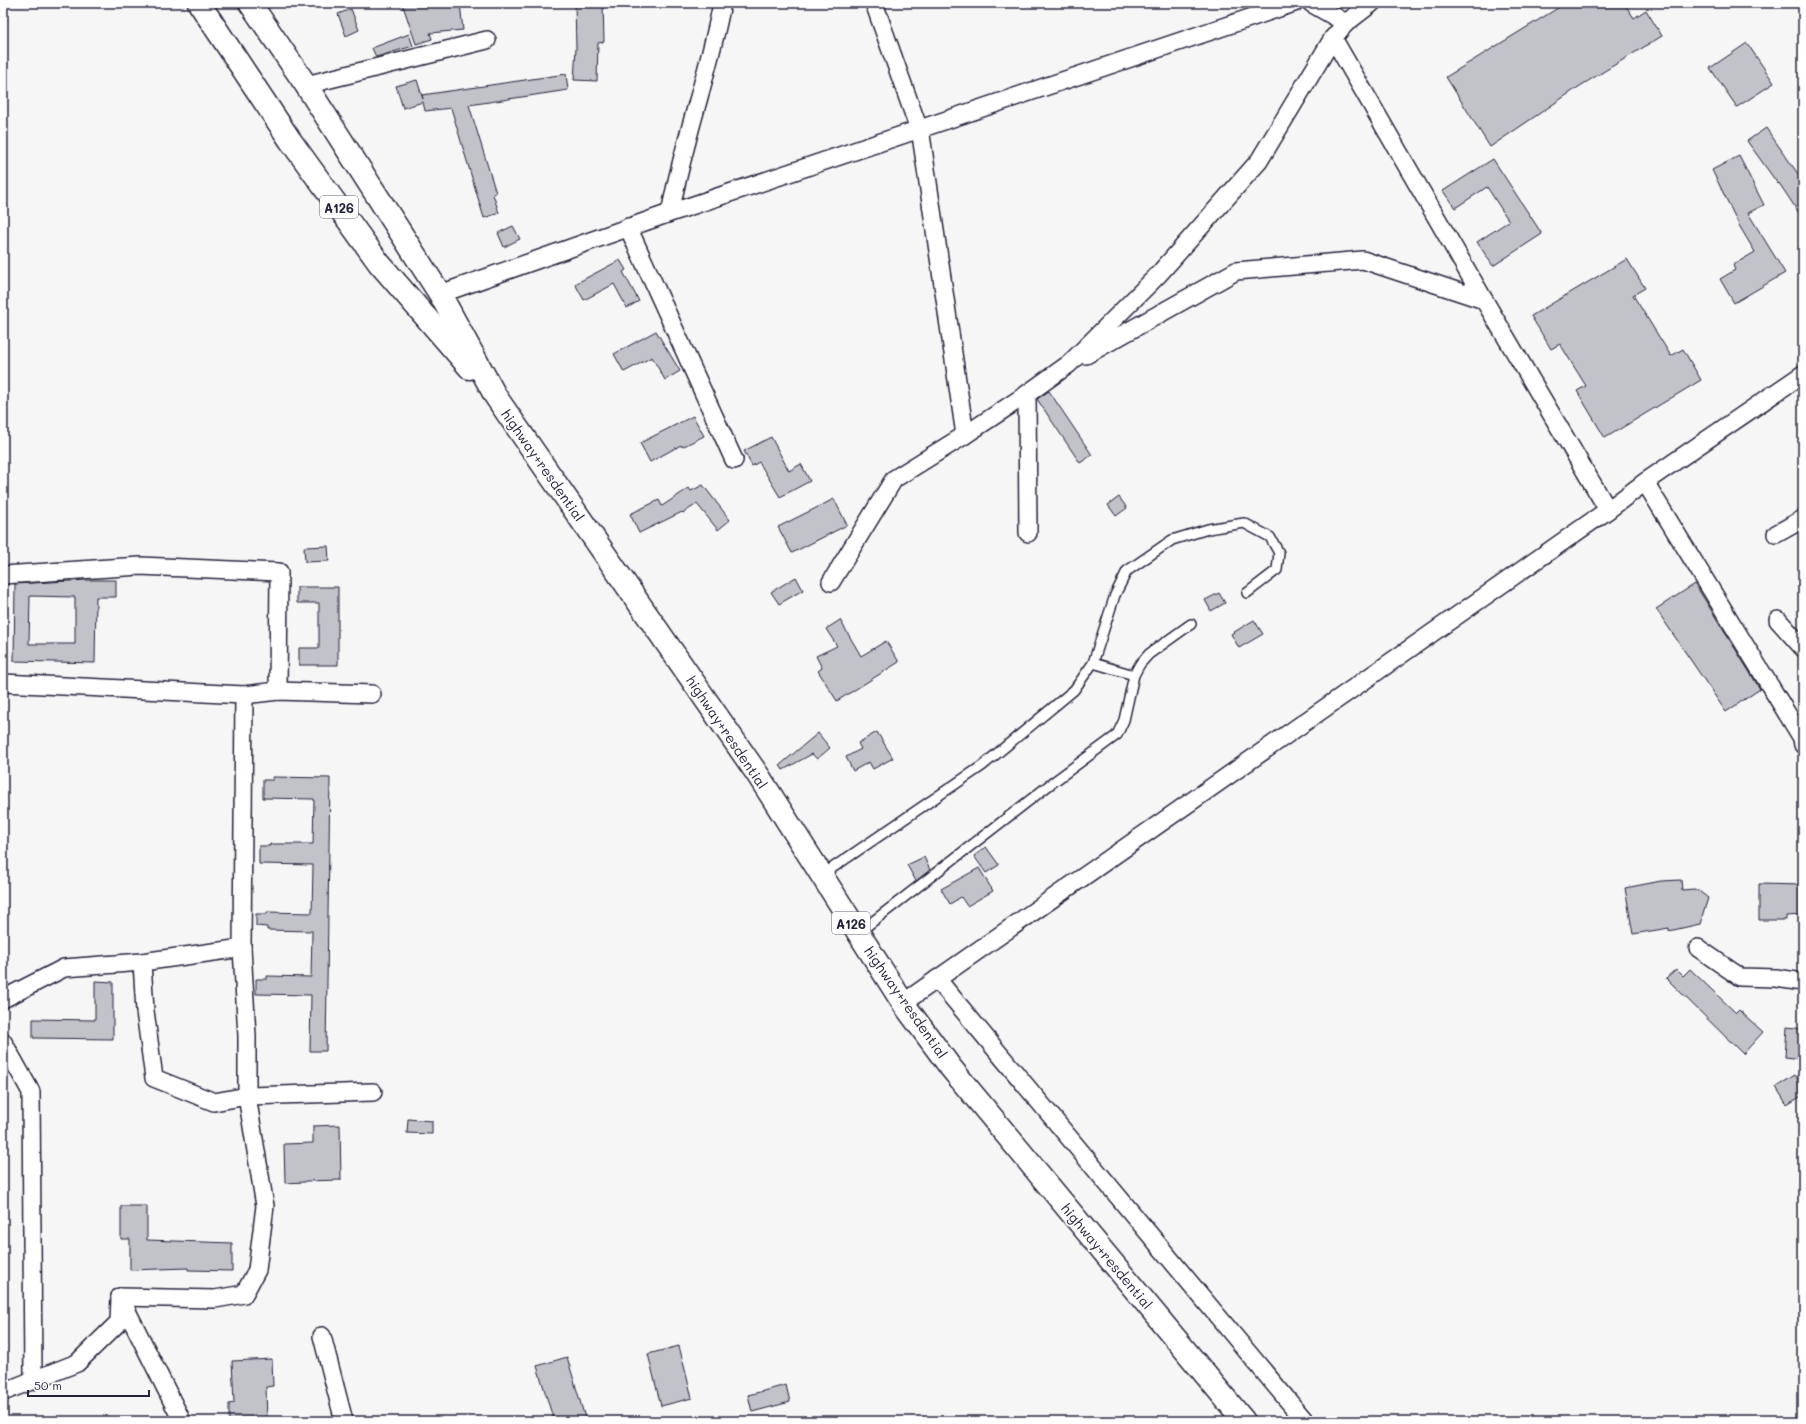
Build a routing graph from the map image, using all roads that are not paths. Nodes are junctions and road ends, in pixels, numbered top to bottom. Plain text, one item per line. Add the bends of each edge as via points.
1 (199, 3) edge
2 (250, 3) edge
3 (722, 3) edge
4 (874, 3) edge
5 (1294, 3) edge
6 (1311, 3) edge
7 (1371, 3) edge
8 (1346, 23) junction
9 (1333, 38) junction
10 (487, 40) dead end
11 (306, 85) junction
12 (919, 129) junction
13 (667, 214) junction
14 (628, 227) junction
15 (440, 294) junction
16 (1484, 300) junction
17 (1068, 364) junction
18 (1803, 374) edge
19 (1028, 394) junction
20 (496, 397) junction
21 (965, 435) junction
22 (734, 460) dead end
23 (1645, 482) junction
24 (1608, 510) junction
25 (1803, 519) edge
26 (1028, 533) dead end
27 (1776, 534) dead end
28 (3, 575) edge
29 (831, 582) dead end
30 (1246, 593) dead end
31 (1778, 620) dead end
32 (1191, 624) dead end
33 (1803, 648) edge
34 (1093, 663) junction
35 (1134, 675) junction
36 (3, 683) edge
37 (278, 691) junction
38 (372, 694) dead end
39 (244, 695) junction
40 (1803, 745) edge
41 (822, 875) junction
42 (857, 933) junction
43 (242, 948) junction
44 (1698, 948) dead end
45 (142, 962) junction
46 (937, 979) junction
47 (1803, 982) edge
48 (3, 999) edge
49 (903, 1003) junction
50 (3, 1042) edge
51 (373, 1092) dead end
52 (247, 1096) junction
53 (120, 1297) junction
54 (322, 1336) dead end
55 (33, 1380) junction
56 (3, 1392) edge
57 (182, 1421) edge
58 (344, 1421) edge
59 (1244, 1421) edge
60 (1305, 1421) edge

1 - 20 highway, A126 via 290,140 379,263
2 - 11 highway, A126
3 - 13 street via 671,209
4 - 12 street
5 - 12 street
6 - 8 street
7 - 8 street
8 - 9 street
9 - 16 street
9 - 17 street via 1259,161 1158,275
10 - 11 street
11 - 15 highway, A126
12 - 13 street
12 - 21 street
13 - 14 street
14 - 15 street
14 - 22 street
15 - 20 highway, A126
16 - 17 street via 1363,260 1236,271
16 - 24 street
17 - 19 street
18 - 23 street
19 - 21 street
19 - 26 street
20 - 41 highway, highway+resdential / A126 via 758,775
21 - 29 street via 894,479
23 - 24 street
23 - 40 street via 1802,738
24 - 46 street
25 - 27 street
28 - 37 street via 140,566 279,572
30 - 34 lane via 1277,570 1279,553 1270,537 1244,523 1208,529 1172,540 1127,571 1115,595
31 - 33 street
32 - 35 lane via 1149,654
34 - 35 lane
34 - 41 lane via 1074,690 982,766
35 - 42 lane via 1124,720 1117,735
36 - 39 street
37 - 38 street
37 - 39 street
39 - 43 street
41 - 42 highway, highway+resdential / A126
42 - 49 highway, highway+resdential / A126
43 - 45 street
43 - 52 street via 247,1036
44 - 47 street via 1740,977
45 - 48 street via 64,968
45 - 52 street via 145,1011 154,1078 214,1102
46 - 49 street
46 - 60 street
49 - 59 highway, highway+resdential / A126 via 951,1068
50 - 55 street via 31,1092
51 - 52 street
52 - 53 street via 265,1206 257,1270 244,1294 215,1299
53 - 55 street via 119,1322 77,1363
53 - 57 street
54 - 58 street
55 - 56 street

